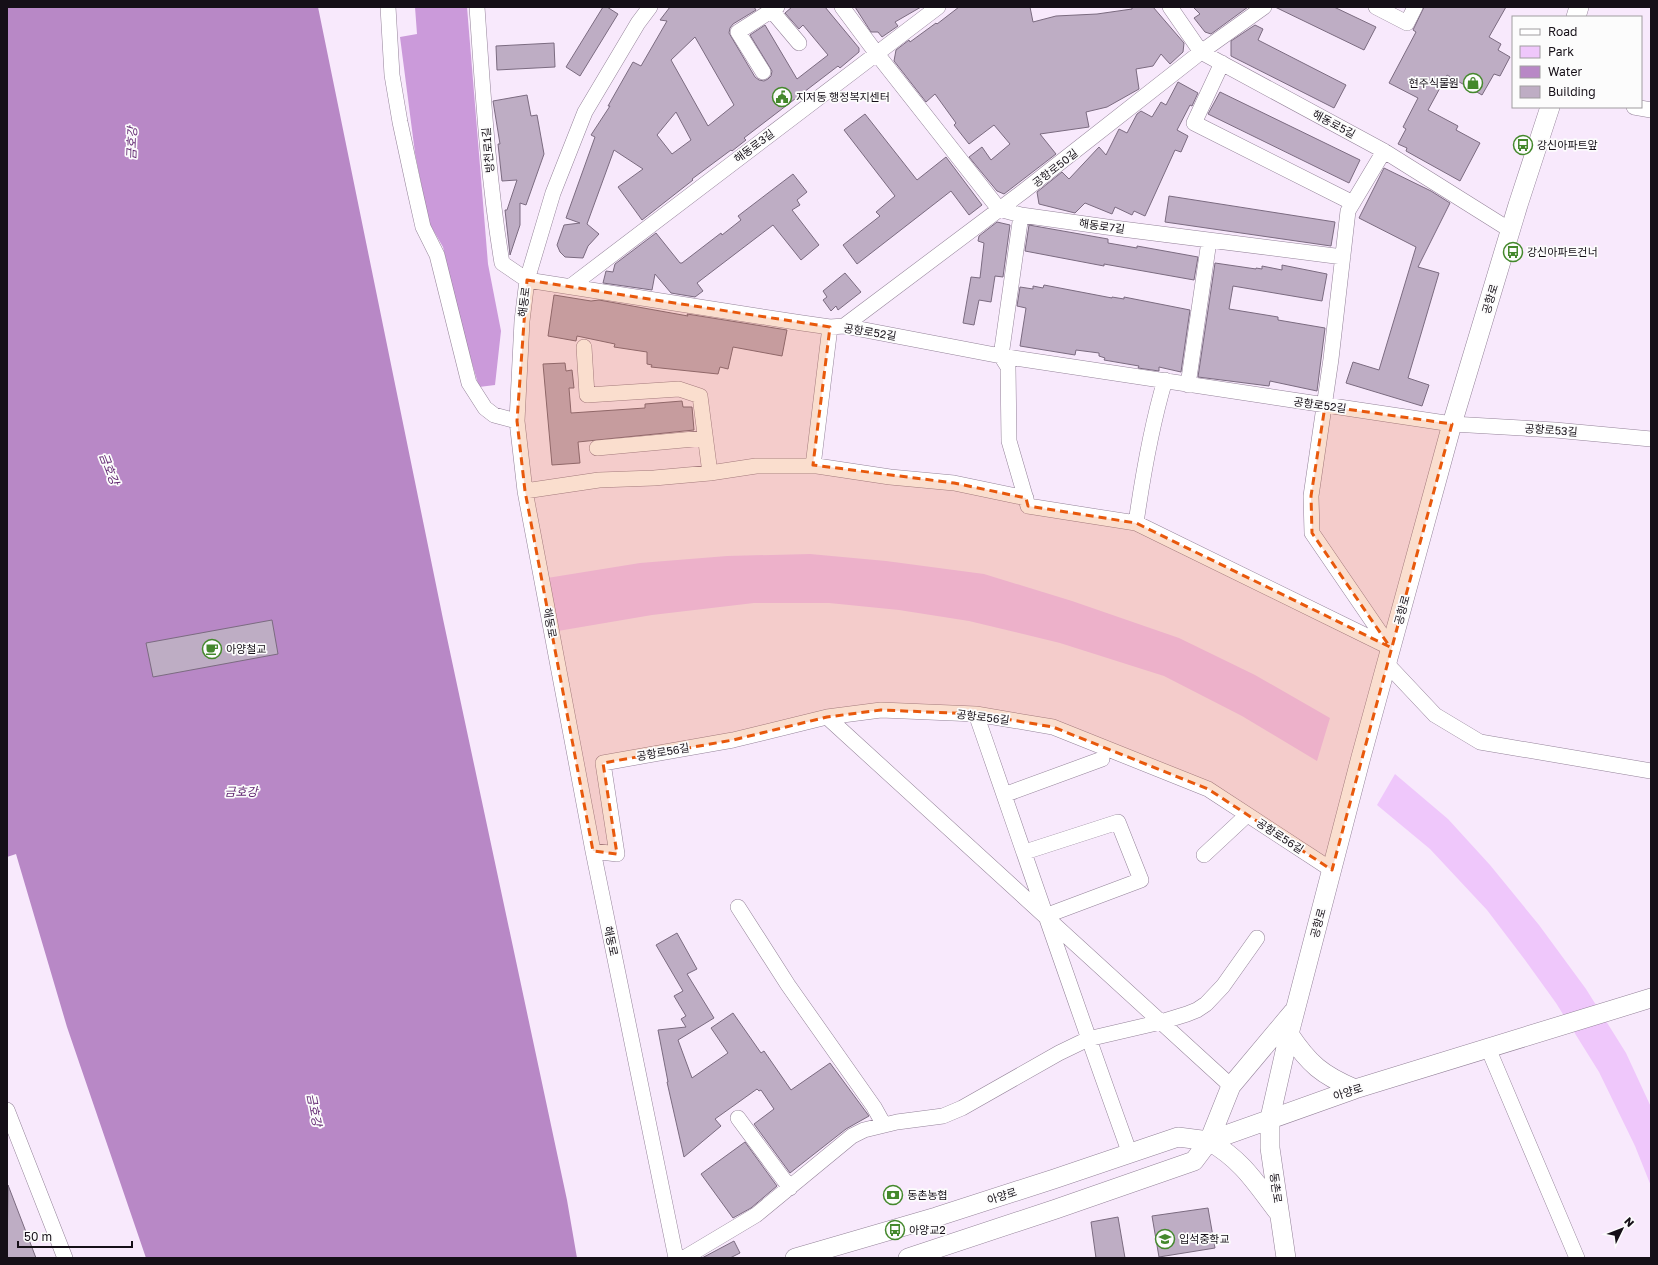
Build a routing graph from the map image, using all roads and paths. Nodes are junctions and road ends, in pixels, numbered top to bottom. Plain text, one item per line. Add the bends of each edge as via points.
1 (388, 7) edge
2 (477, 7) edge
3 (650, 7) edge
4 (842, 7) edge
5 (938, 7) edge
6 (1170, 7) edge
7 (1264, 7) edge
8 (1376, 7) edge
9 (1415, 7) edge
10 (774, 9) edge
11 (799, 43) dead end
12 (1202, 52) junction
13 (878, 54) junction
14 (1222, 63) junction
15 (763, 72) dead end
16 (1550, 108) edge
17 (1640, 108) edge
18 (1651, 110) edge
19 (1384, 151) junction
20 (1352, 203) junction
21 (999, 209) junction
22 (1021, 215) junction
23 (1510, 230) junction
24 (1209, 241) junction
25 (1343, 257) junction
26 (527, 280) junction
27 (571, 286) junction
28 (837, 327) junction
29 (584, 347) dead end
30 (1001, 356) junction
31 (1165, 380) junction
32 (1188, 385) junction
33 (1325, 406) junction
34 (517, 421) junction
35 (1452, 424) junction
36 (705, 438) junction
37 (1651, 439) edge
38 (597, 448) dead end
39 (813, 466) junction
40 (710, 473) junction
41 (525, 491) junction
42 (1028, 507) junction
43 (1136, 523) junction
44 (1387, 664) junction
45 (976, 714) junction
46 (827, 717) junction
47 (1102, 760) dead end
48 (1651, 771) edge
49 (1004, 795) junction
50 (1248, 814) junction
51 (592, 851) junction
52 (1025, 852) junction
53 (1204, 855) dead end
54 (1332, 870) junction
55 (738, 907) dead end
56 (1045, 916) junction
57 (1257, 938) dead end
58 (1651, 998) edge
59 (1296, 1008) junction
60 (1161, 1022) junction
61 (1289, 1034) junction
62 (1088, 1039) junction
63 (1488, 1048) junction
64 (1231, 1086) junction
65 (1355, 1089) junction
66 (7, 1110) edge
67 (738, 1118) dead end
68 (1270, 1118) junction
69 (884, 1125) junction
70 (1209, 1141) junction
71 (1130, 1154) junction
72 (790, 1188) junction
73 (1280, 1214) junction
74 (65, 1258) edge
75 (676, 1258) edge
76 (684, 1258) edge
77 (795, 1258) edge
78 (908, 1258) edge
79 (1286, 1258) edge
80 (1577, 1258) edge

1 - 34 street via 392,75 412,180 423,227 437,255 469,383 485,408 494,415
2 - 26 street, 방천로1길 via 487,148 502,263
3 - 26 street, 해동로 via 585,112 553,193
4 - 13 street
5 - 13 street, 해동로3길
6 - 12 street, 해동로5길
7 - 12 street, 공항로50길
8 - 9 street via 1407,23
10 - 11 street
10 - 15 street via 738,32
12 - 14 street, 해동로5길
12 - 21 street, 공항로50길
13 - 21 street
13 - 27 street, 해동로3길 via 700,186
14 - 19 street, 해동로5길
14 - 20 street via 1194,123
16 - 23 main road, 공항로
17 - 18 street
19 - 20 street
19 - 23 street, 해동로5길
20 - 25 street via 1348,211
21 - 22 street, 해동로7길
21 - 28 street, 공항로50길
22 - 24 street, 해동로7길
22 - 30 street
23 - 35 main road, 공항로
24 - 25 street, 해동로7길
24 - 32 street
25 - 33 street
26 - 27 street, 공항로52길
26 - 34 street, 해동로 via 522,321
27 - 28 street, 공항로52길
28 - 30 street, 공항로52길
28 - 39 street
29 - 36 street via 587,395 679,389 700,396
30 - 31 street, 공항로52길
30 - 42 street via 1008,367 1009,441
31 - 32 street, 공항로52길
31 - 43 street via 1143,470
32 - 33 street, 공항로52길
33 - 35 street, 공항로52길
33 - 43 street via 1311,496 1312,532 1390,647
34 - 41 street, 해동로
35 - 37 street, 공항로53길
35 - 44 main road, 공항로
36 - 38 street
36 - 40 street
39 - 40 street via 756,466
39 - 42 street via 954,483
40 - 41 street via 599,480
41 - 51 street, 해동로
42 - 43 street
44 - 48 street via 1435,715 1480,742
44 - 54 main road, 공항로
45 - 46 street, 공항로56길 via 881,710
45 - 49 street
45 - 50 street, 공항로56길 via 1053,727 1208,789
46 - 51 street, 공항로56길 via 733,740 603,763 617,854
46 - 56 street
47 - 49 street
49 - 52 street
50 - 53 street
50 - 54 street, 공항로56길
51 - 75 street, 해동로
52 - 56 street
52 - 56 street via 1118,822 1141,880
54 - 59 main road, 공항로
55 - 69 street
56 - 60 street
56 - 62 street
57 - 60 street via 1224,986 1206,1004 1187,1014
58 - 63 main road, 아양로
59 - 61 main road, 공항로
59 - 64 main road
60 - 62 street
60 - 64 street
61 - 65 main road via 1314,1066
61 - 68 main road, 공항로
62 - 69 street via 962,1108 943,1116
62 - 71 street
63 - 65 main road, 아양로
63 - 80 street
64 - 70 main road
65 - 68 main road, 아양로
66 - 74 street
67 - 72 street
68 - 70 main road, 아양로
68 - 73 main road, 동촌로 via 1270,1148
69 - 72 street via 852,1136
70 - 71 main road, 아양로 via 1178,1137
70 - 73 main road via 1235,1159 1250,1174
70 - 78 main road via 1194,1161
71 - 77 main road, 아양로 via 936,1217
72 - 76 street via 756,1215
73 - 79 main road, 동촌로

